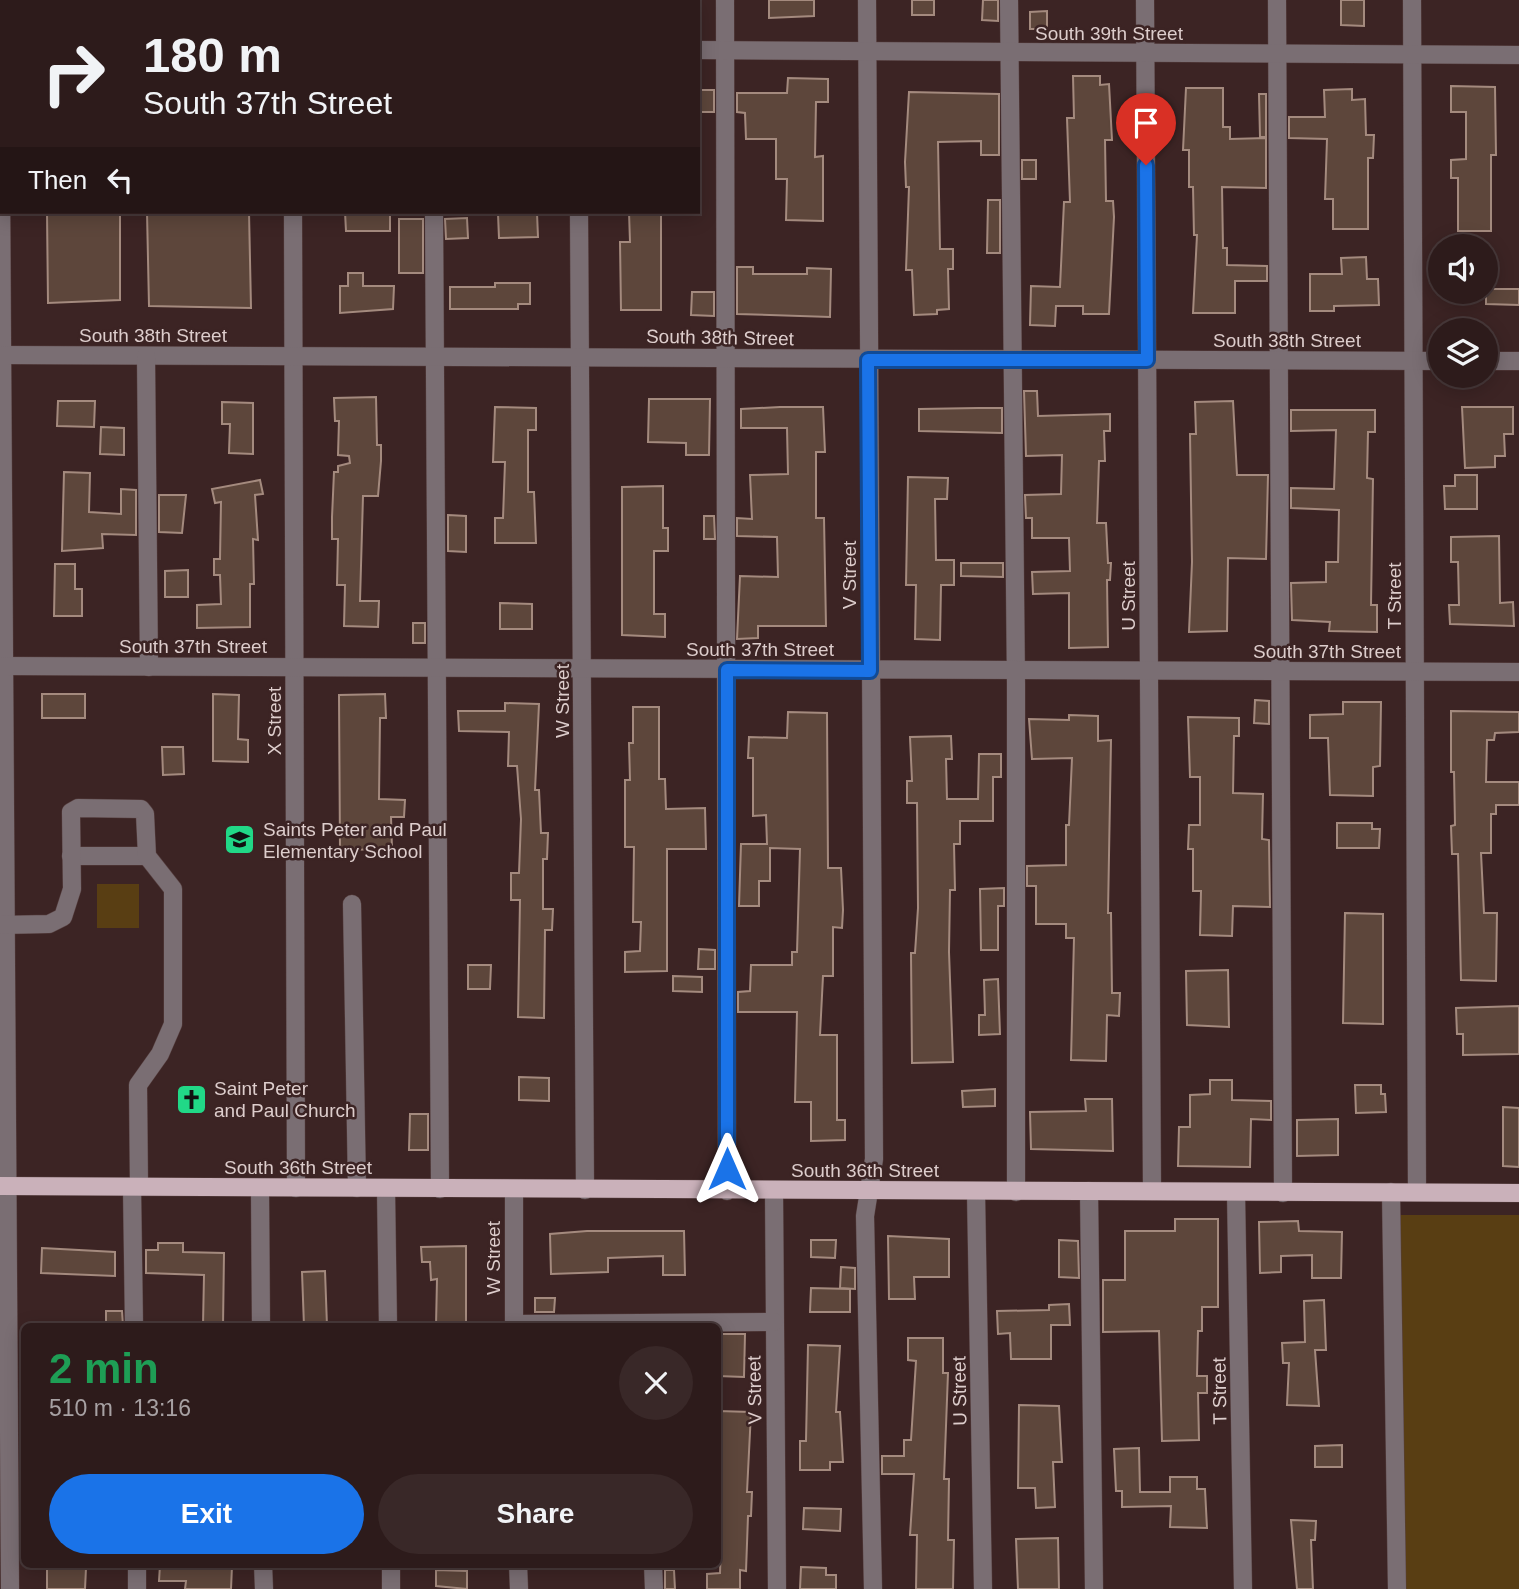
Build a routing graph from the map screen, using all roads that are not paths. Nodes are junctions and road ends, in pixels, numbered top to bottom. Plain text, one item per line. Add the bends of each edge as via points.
1 (725, 0) edge
2 (867, 0) edge
3 (1009, 0) edge
4 (1145, 0) edge
5 (1277, 0) edge
6 (1412, 0) edge
7 (700, 50) edge
8 (725, 50) junction
9 (867, 52) junction
10 (1010, 53) junction
11 (1145, 54) junction
12 (1277, 54) junction
13 (1412, 55) junction
14 (1519, 55) edge
15 (1, 214) edge
16 (293, 214) edge
17 (434, 214) edge
18 (579, 214) edge
19 (1, 355) edge
20 (146, 356) junction
21 (580, 356) junction
22 (293, 357) junction
23 (435, 357) junction
24 (726, 358) junction
25 (868, 360) junction
26 (1011, 360) junction
27 (1147, 360) junction
28 (1279, 361) junction
29 (1414, 361) junction
30 (1428, 361) edge
31 (1498, 361) edge
32 (1519, 361) edge
33 (2, 666) edge
34 (149, 667) junction
35 (295, 668) junction
36 (439, 668) junction
37 (583, 669) junction
38 (1016, 669) junction
39 (727, 670) junction
40 (870, 671) junction
41 (1149, 672) junction
42 (1281, 672) junction
43 (1519, 672) edge
44 (1415, 673) junction
45 (71, 856) junction
46 (153, 863) junction
47 (352, 904) dead end
48 (3, 925) edge
49 (4, 1186) edge
50 (136, 1187) junction
51 (260, 1188) junction
52 (296, 1188) junction
53 (358, 1188) junction
54 (386, 1189) junction
55 (440, 1189) junction
56 (585, 1189) junction
57 (514, 1190) junction
58 (727, 1191) junction
59 (774, 1191) junction
60 (869, 1191) junction
61 (1089, 1191) junction
62 (1152, 1191) junction
63 (976, 1192) junction
64 (1016, 1192) junction
65 (1391, 1192) junction
66 (1417, 1192) junction
67 (1236, 1193) junction
68 (1283, 1193) junction
69 (1519, 1193) edge
70 (774, 1322) junction
71 (134, 1323) edge
72 (261, 1323) edge
73 (388, 1323) edge
74 (514, 1323) edge
75 (721, 1323) edge
76 (5, 1444) edge
77 (137, 1568) edge
78 (263, 1568) edge
79 (391, 1568) edge
80 (518, 1568) edge
81 (653, 1568) edge
82 (10, 1589) edge
83 (137, 1589) edge
84 (264, 1589) edge
85 (391, 1589) edge
86 (519, 1589) edge
87 (654, 1589) edge
88 (777, 1589) edge
89 (873, 1589) edge
90 (983, 1589) edge
91 (1094, 1589) edge
92 (1243, 1589) edge
93 (1396, 1589) edge

1 - 8 street
2 - 9 street, V Street
3 - 10 street
4 - 11 street, U Street
5 - 12 street
6 - 13 street, T Street
7 - 8 street, South 39th Street
8 - 9 street, South 39th Street
8 - 24 street
9 - 10 street, South 39th Street
9 - 25 street, V Street
10 - 11 street, South 39th Street
10 - 26 street
11 - 12 street, South 39th Street
11 - 27 street, U Street
12 - 13 street, South 39th Street
12 - 28 street
13 - 14 street, South 39th Street
13 - 29 street, T Street
15 - 19 street
16 - 22 street, X Street
17 - 23 street
18 - 21 street, W Street
19 - 20 street, South 38th Street
19 - 33 street
20 - 22 street, South 38th Street
20 - 34 street
21 - 23 street, South 38th Street
21 - 24 street, South 38th Street
21 - 37 street, W Street
22 - 23 street, South 38th Street
22 - 35 street, X Street
23 - 36 street
24 - 25 street, South 38th Street
24 - 39 street
25 - 26 street, South 38th Street
25 - 40 street, V Street
26 - 27 street, South 38th Street
26 - 38 street
27 - 28 street, South 38th Street
27 - 41 street, U Street
28 - 29 street, South 38th Street
28 - 42 street
29 - 30 street, South 38th Street
29 - 44 street, T Street
31 - 32 street
33 - 34 street, South 37th Street
33 - 48 street
34 - 35 street, South 37th Street
35 - 36 street, South 37th Street
35 - 52 street, X Street
36 - 37 street, South 37th Street
36 - 55 street
37 - 39 street, South 37th Street
37 - 56 street, W Street
38 - 40 street, South 37th Street
38 - 41 street, South 37th Street
38 - 64 street
39 - 40 street, South 37th Street
39 - 58 street
40 - 60 street, V Street via 874,1159
41 - 42 street, South 37th Street
41 - 62 street, U Street
42 - 44 street, South 37th Street
42 - 68 street
43 - 44 street, South 37th Street
44 - 66 street, T Street
45 - 46 street
45 - 46 street via 71,812 78,808 141,809
45 - 48 street via 72,889 62,917 49,924
46 - 50 street via 173,889 173,1024 138,1085
47 - 53 street
48 - 49 street
49 - 50 main road, South 36th Street
49 - 76 street
50 - 51 main road, South 36th Street
50 - 71 street
51 - 52 main road, South 36th Street
51 - 72 street
52 - 53 main road, South 36th Street
53 - 54 main road, South 36th Street
54 - 55 main road, South 36th Street
54 - 73 street
55 - 57 main road, South 36th Street
56 - 57 main road, South 36th Street
56 - 58 main road, South 36th Street
57 - 74 street, W Street
58 - 59 main road, South 36th Street
59 - 60 main road, South 36th Street
59 - 70 street, V Street
60 - 63 main road, South 36th Street
60 - 89 street, V Street via 865,1216
61 - 62 main road, South 36th Street
61 - 64 main road, South 36th Street
61 - 91 street
62 - 67 main road, South 36th Street
63 - 64 main road, South 36th Street
63 - 90 street, U Street
65 - 66 main road, South 36th Street
65 - 68 main road, South 36th Street
65 - 93 street
66 - 69 main road, South 36th Street
67 - 68 main road, South 36th Street
67 - 92 street, T Street
70 - 75 street
70 - 88 street, V Street
76 - 82 street
77 - 83 street
78 - 84 street
79 - 85 street
80 - 86 street
81 - 87 street

